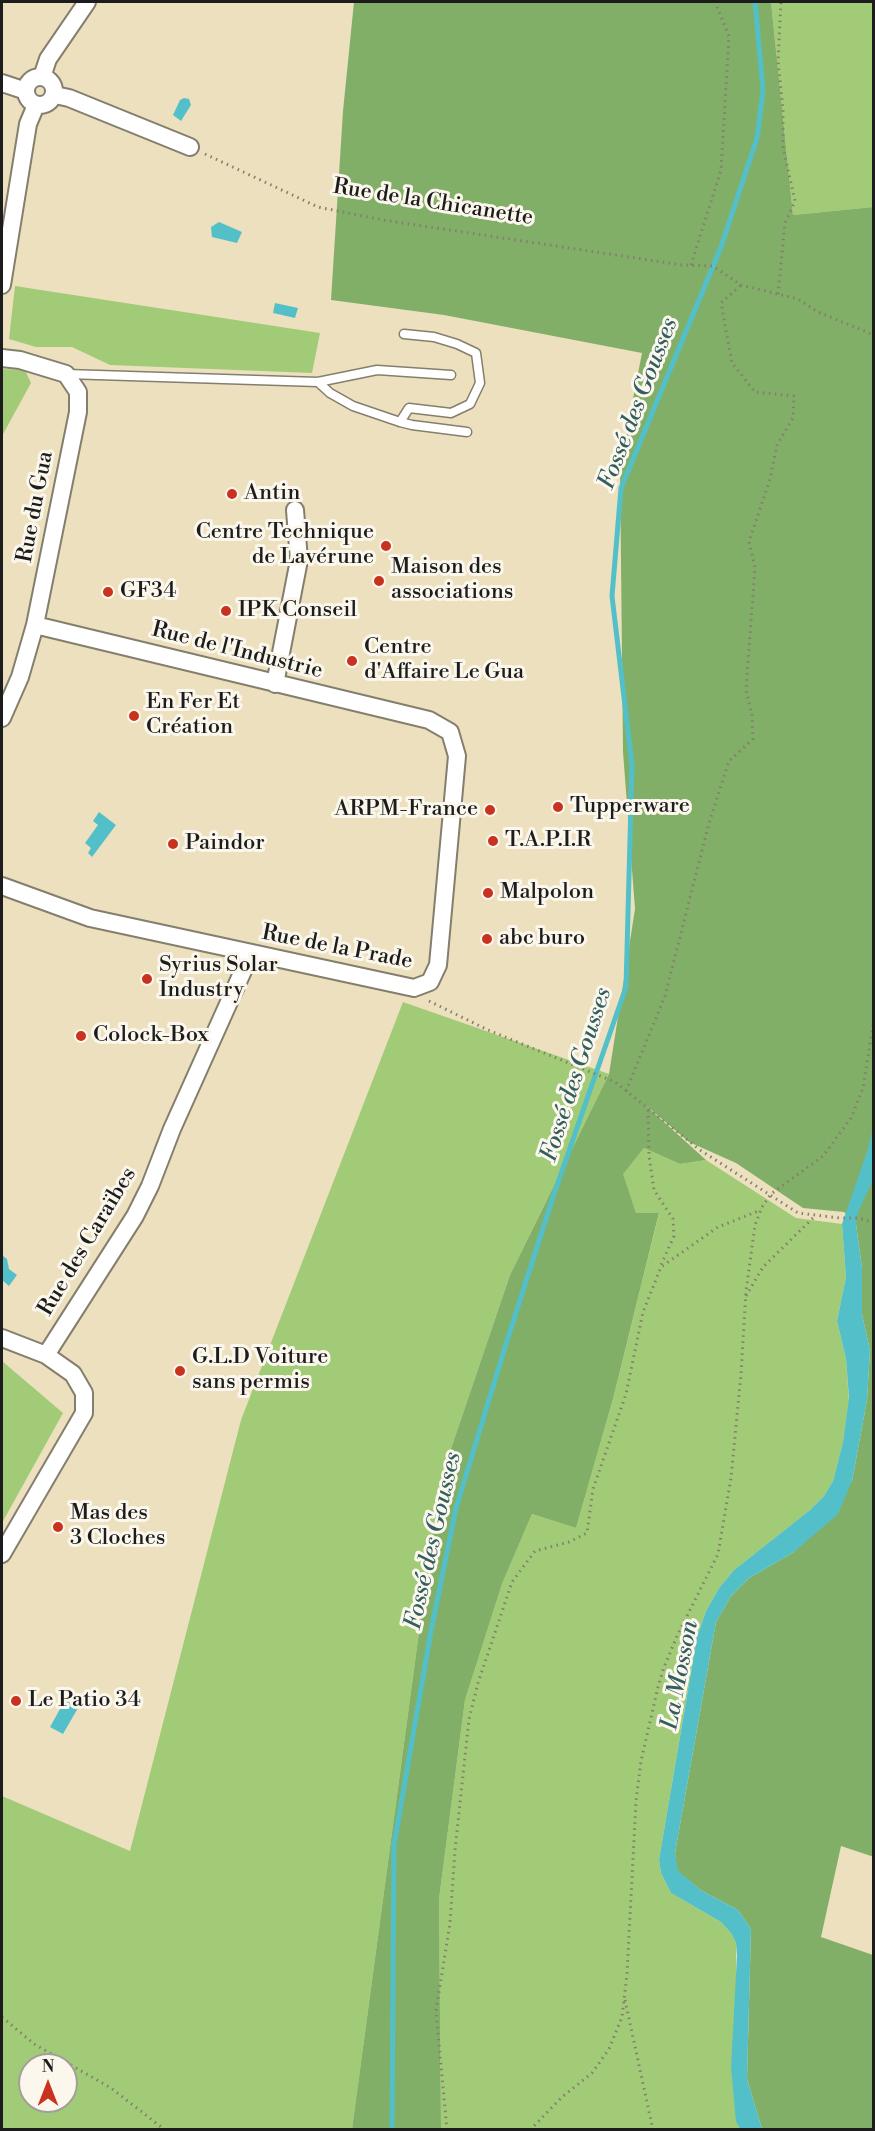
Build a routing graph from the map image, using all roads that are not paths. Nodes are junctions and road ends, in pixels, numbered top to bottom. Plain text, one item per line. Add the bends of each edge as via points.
1 (87, 2) edge
2 (42, 77) junction
3 (2, 83) edge
4 (55, 95) junction
5 (31, 98) junction
6 (190, 147) road end
7 (2, 285) edge
8 (404, 334) dead end
9 (2, 358) edge
10 (66, 374) junction
11 (451, 375) dead end
12 (318, 382) junction
13 (400, 422) junction
14 (467, 432) dead end
15 (295, 510) dead end
16 (35, 625) junction
17 (275, 684) junction
18 (2, 718) edge
19 (429, 720) joint
20 (2, 886) edge
21 (251, 953) junction
22 (2, 1338) edge
23 (46, 1355) junction
24 (2, 1554) edge

1 - 2 street via 48,59
2 - 4 street via 53,85
2 - 5 street via 29,82
3 - 5 street
4 - 5 street via 50,103 40,106
4 - 6 street
5 - 7 street
8 - 13 lane via 434,337 476,353 480,383 470,404 451,413 409,408
9 - 10 street
10 - 12 lane
10 - 16 street, Rue du Gua via 78,393 78,412
11 - 12 lane via 377,370
12 - 13 lane via 353,406
13 - 14 lane
15 - 17 street via 298,560
16 - 17 street, Rue de l'Industrie
16 - 18 street, Rue du Gua via 20,677
17 - 19 street, Rue de l'Industrie
19 - 21 street, Rue de la Prade via 450,732 457,756 438,965 430,982 414,988
20 - 21 street, Rue de la Prade via 90,918
21 - 23 street, Rue des Caraïbes via 135,1216
22 - 23 street
23 - 24 street via 74,1374 84,1393 84,1413

